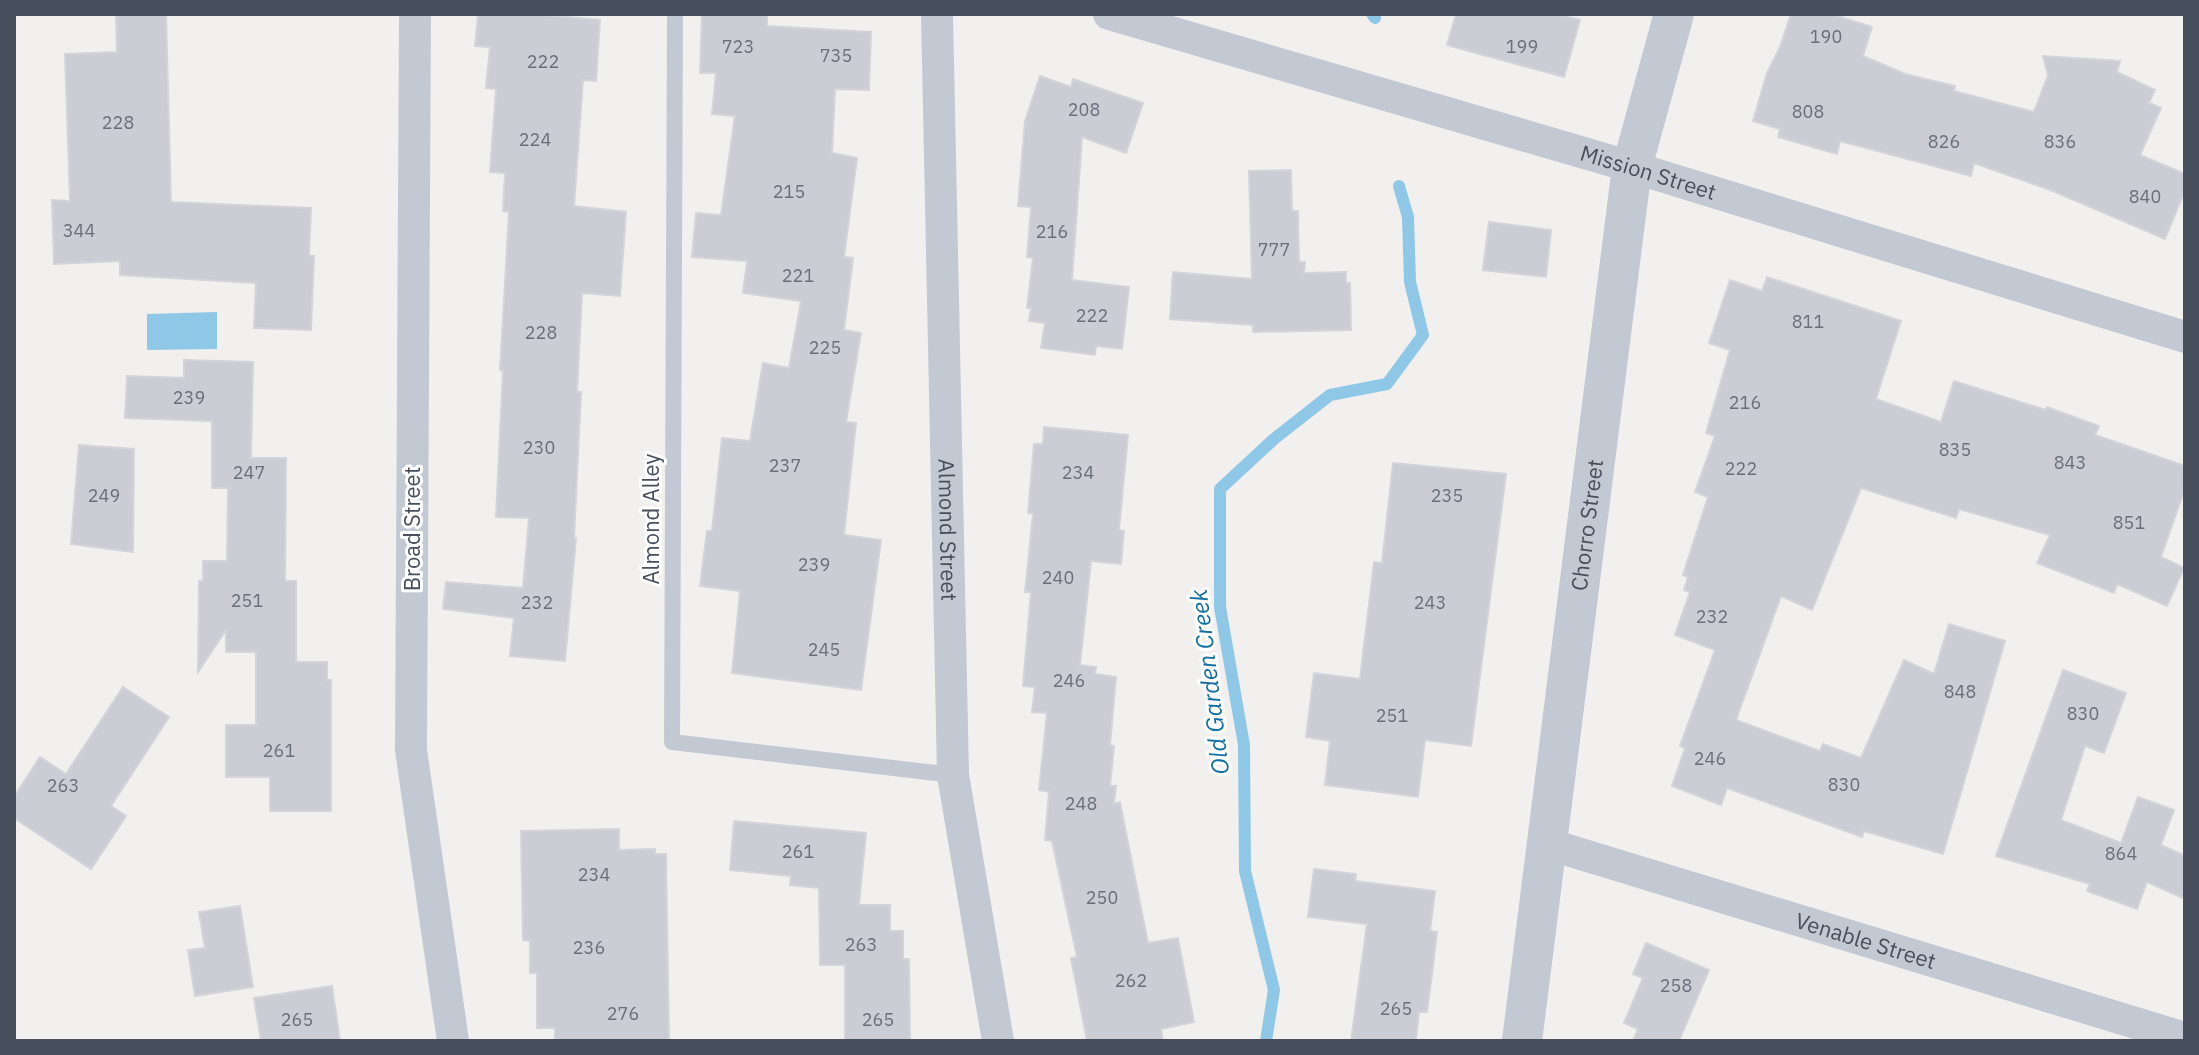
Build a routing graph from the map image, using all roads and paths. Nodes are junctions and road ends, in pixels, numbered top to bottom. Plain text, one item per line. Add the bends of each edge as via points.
1 (415, 14) edge
2 (675, 14) edge
3 (937, 14) edge
4 (1109, 14) edge
5 (1674, 14) edge
6 (1632, 167) junction
7 (2185, 337) edge
8 (953, 775) junction
9 (1548, 844) junction
10 (2185, 1038) edge
11 (453, 1041) edge
12 (998, 1041) edge
13 (1522, 1041) edge

1 - 11 street, Broad Street via 411,750
2 - 8 lane, Almond Alley via 672,742
3 - 8 street, Almond Street
4 - 6 street, Mission Street
5 - 6 street, Chorro Street
6 - 7 street, Mission Street
6 - 9 street, Chorro Street
8 - 12 street, Almond Street
9 - 10 street, Venable Street
9 - 13 street, Chorro Street

